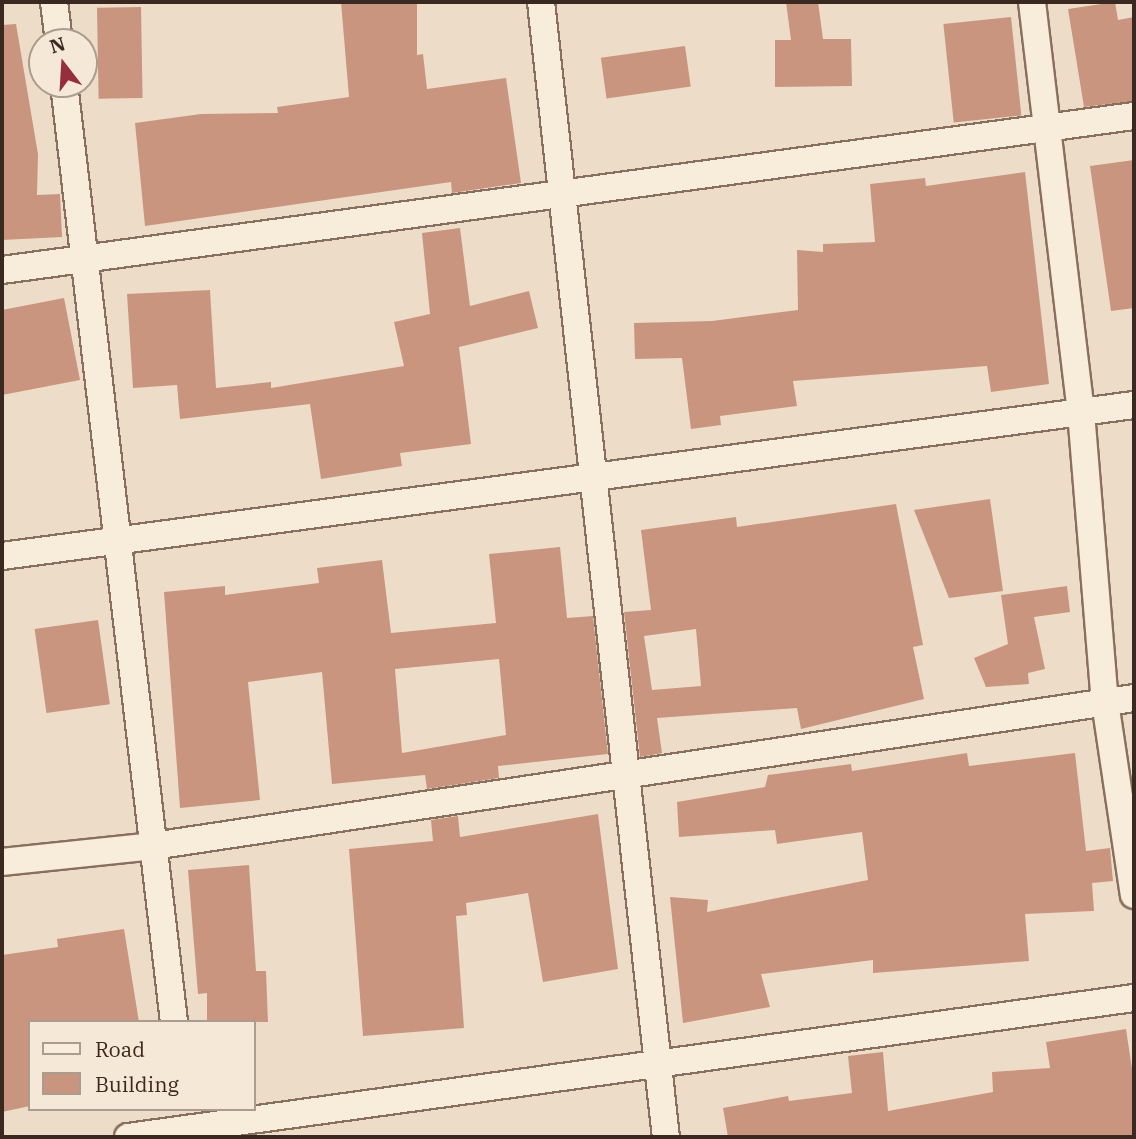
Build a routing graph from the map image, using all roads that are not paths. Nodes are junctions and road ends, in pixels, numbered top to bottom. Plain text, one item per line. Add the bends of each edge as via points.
1 (54, 2) edge
2 (541, 2) edge
3 (1032, 2) edge
4 (57, 28) edge
5 (66, 98) edge
6 (1134, 116) edge
7 (1045, 128) junction
8 (564, 193) junction
9 (84, 258) junction
10 (2, 270) edge
11 (1134, 405) edge
12 (1081, 412) junction
13 (594, 477) junction
14 (117, 541) junction
15 (2, 556) edge
16 (1134, 698) edge
17 (1105, 702) junction
18 (629, 775) junction
19 (153, 846) junction
20 (2, 862) edge
21 (1134, 895) edge
22 (1134, 998) edge
23 (174, 1020) edge
24 (658, 1067) junction
25 (186, 1125) edge
26 (128, 1137) edge
27 (666, 1137) edge

1 - 4 street
2 - 8 street
3 - 7 street
5 - 9 street
6 - 7 street
7 - 8 street
7 - 12 street
8 - 9 street
8 - 13 street
9 - 10 street
9 - 14 street
11 - 12 street
12 - 13 street
12 - 17 street
13 - 14 street
13 - 18 street
14 - 15 street
14 - 19 street
16 - 17 street
17 - 18 street
17 - 21 street
18 - 19 street
18 - 24 street
19 - 20 street
19 - 23 street
22 - 24 street
24 - 25 street
24 - 27 street
25 - 26 street

